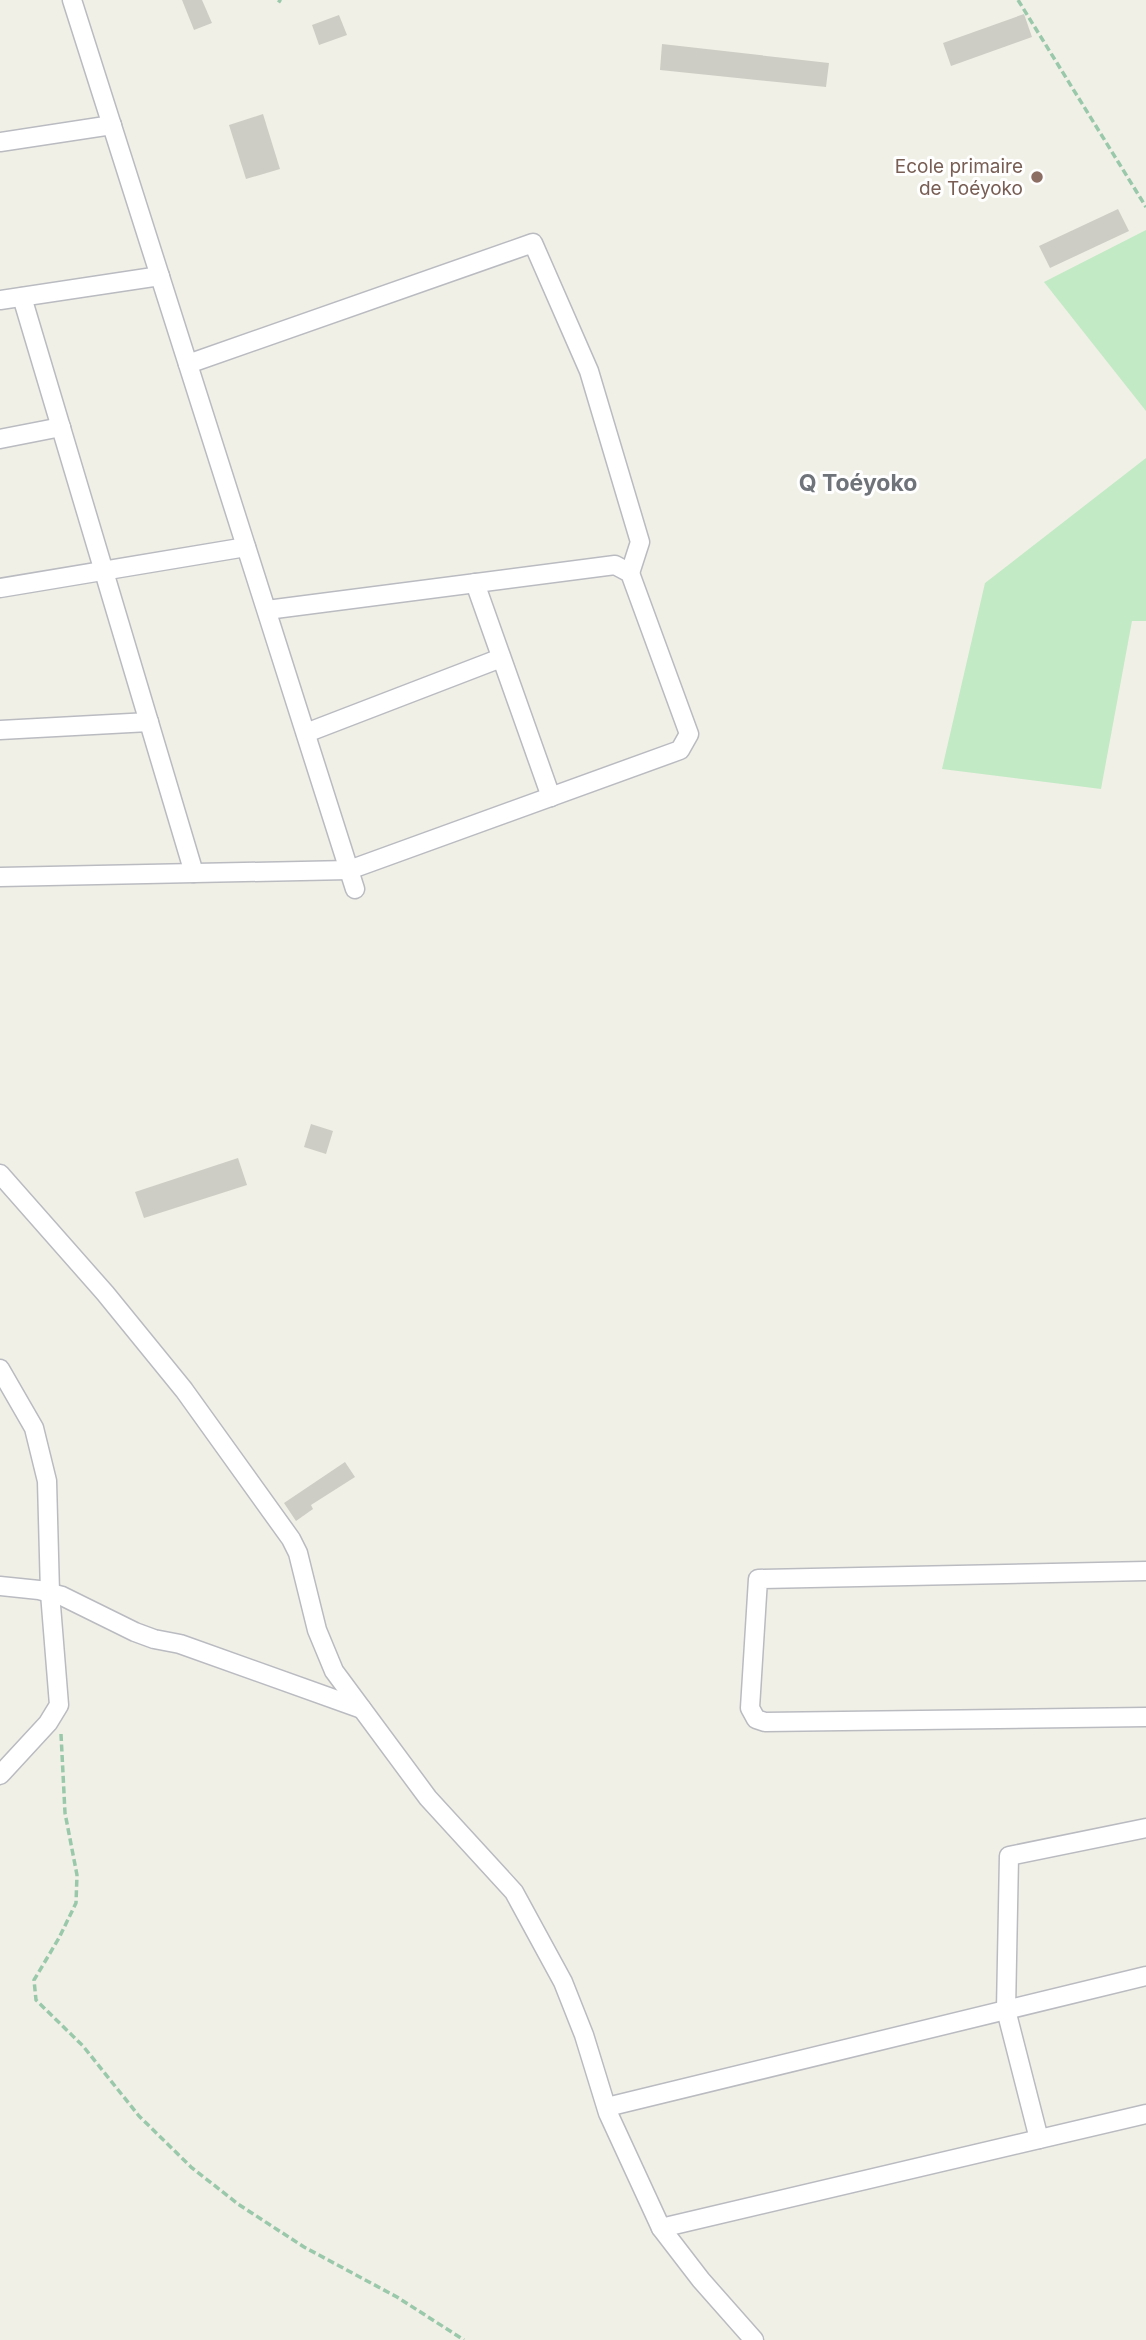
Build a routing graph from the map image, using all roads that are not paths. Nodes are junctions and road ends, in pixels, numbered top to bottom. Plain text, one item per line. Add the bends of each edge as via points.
1 (72, 0) edge
2 (112, 125) junction
3 (0, 142) edge
4 (160, 276) junction
5 (22, 297) junction
6 (0, 300) edge
7 (188, 364) junction
8 (61, 427) junction
9 (0, 439) edge
10 (246, 547) junction
11 (104, 571) junction
12 (630, 573) junction
13 (475, 583) junction
14 (0, 588) edge
15 (267, 611) junction
16 (501, 658) junction
17 (149, 722) junction
18 (0, 730) edge
19 (306, 733) junction
20 (551, 797) junction
21 (349, 870) junction
22 (194, 873) junction
23 (0, 877) edge
24 (355, 889) dead end
25 (0, 1174) edge
26 (0, 1369) edge
27 (1146, 1570) edge
28 (0, 1586) edge
29 (50, 1593) junction
30 (362, 1709) junction
31 (1146, 1717) edge
32 (0, 1775) edge
33 (1146, 1828) edge
34 (1146, 1976) edge
35 (1006, 2010) junction
36 (607, 2107) junction
37 (1146, 2114) edge
38 (1039, 2139) junction
39 (661, 2228) junction
40 (754, 2340) edge

1 - 2 street
2 - 3 street
2 - 4 street
4 - 5 street
4 - 7 street
5 - 6 street
5 - 8 street
7 - 10 street
7 - 12 street via 533,243 589,371 640,542
8 - 9 street
8 - 11 street
10 - 11 street
10 - 15 street
11 - 14 street
11 - 17 street
12 - 13 street via 615,565
12 - 20 street via 689,734 680,750
13 - 15 street
13 - 16 street
15 - 19 street
16 - 19 street
16 - 20 street
17 - 18 street
17 - 22 street
19 - 21 street
20 - 21 street
21 - 22 street
21 - 24 street
22 - 23 street
25 - 30 street via 184,1390 291,1539 334,1671
26 - 29 street via 34,1428 47,1481
27 - 31 street via 758,1579 750,1708 756,1719 765,1722
28 - 29 street
29 - 30 street via 154,1639 180,1644
29 - 32 street via 59,1705
30 - 36 street via 428,1798 514,1892 563,1982
33 - 35 street via 1009,1856
34 - 35 street
35 - 36 street
35 - 38 street
36 - 39 street
37 - 38 street
38 - 39 street
39 - 40 street

